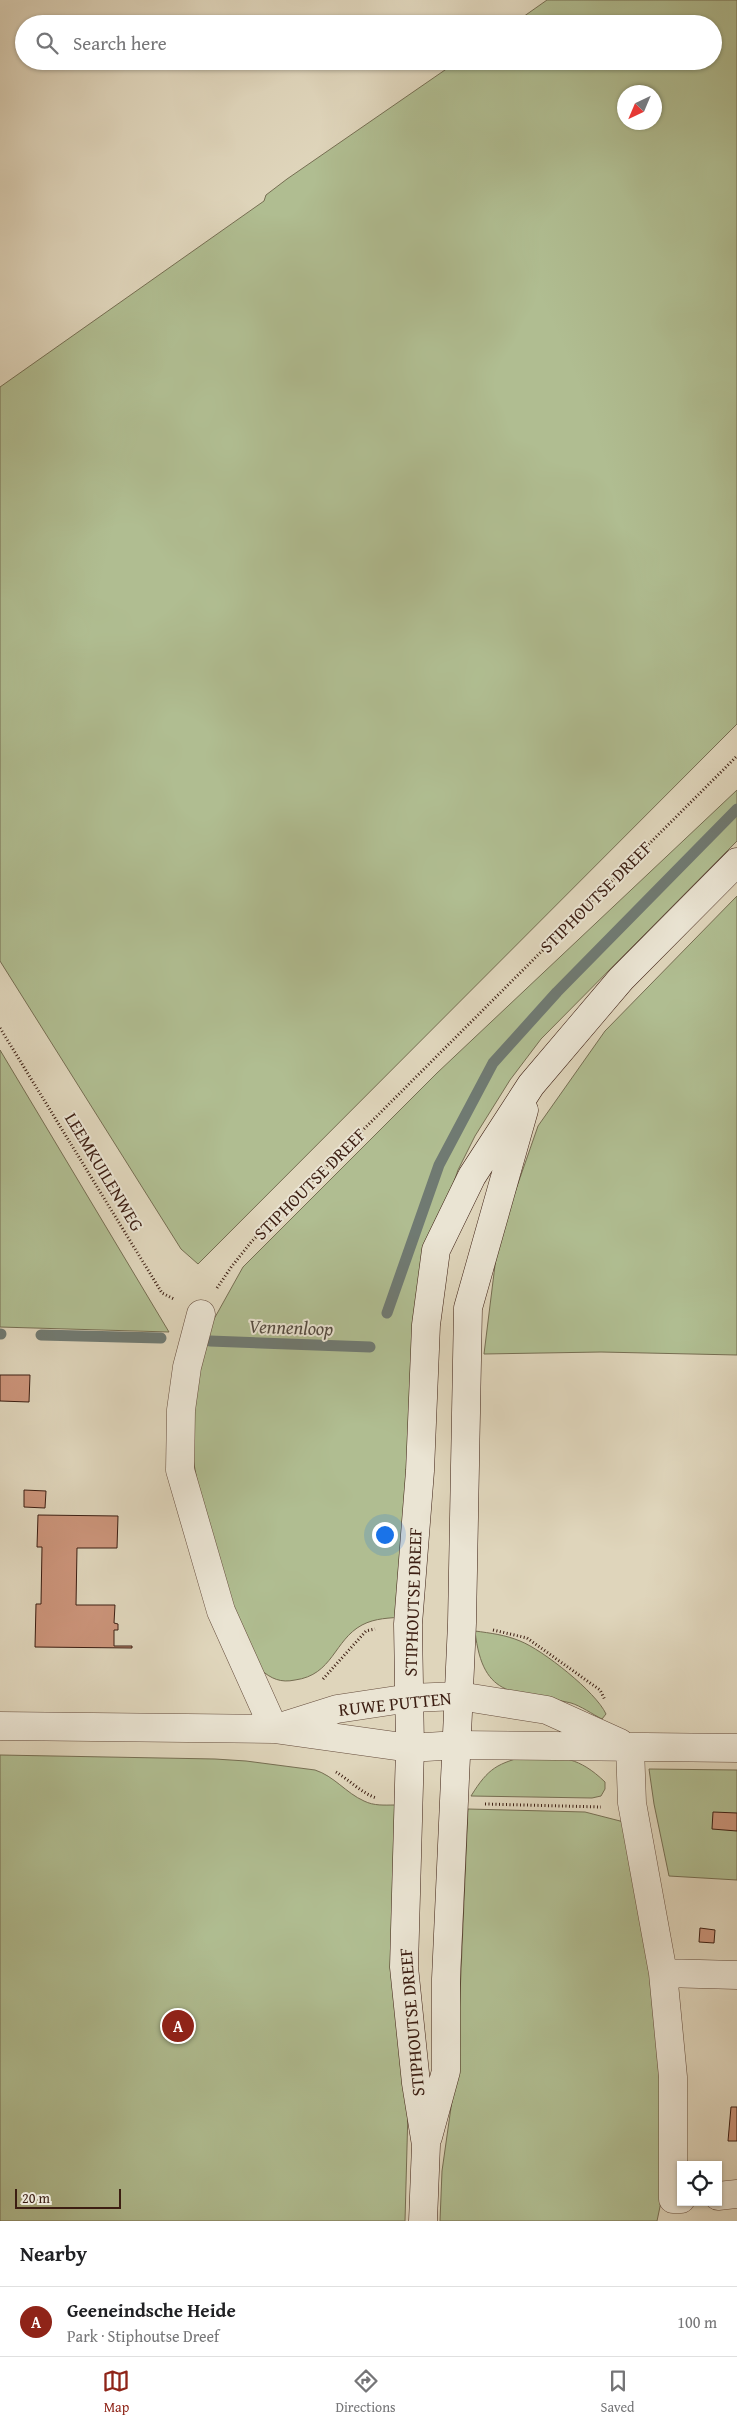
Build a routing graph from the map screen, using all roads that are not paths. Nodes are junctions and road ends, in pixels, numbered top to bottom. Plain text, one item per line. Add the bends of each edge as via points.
1 (737, 862) edge
2 (531, 1085) junction
3 (201, 1314) road end
4 (459, 1696) junction
5 (410, 1698) junction
6 (0, 1726) edge
7 (274, 1729) junction
8 (457, 1745) junction
9 (630, 1747) junction
10 (410, 1748) junction
11 (737, 1748) edge
12 (663, 1973) junction
13 (737, 1975) edge
14 (426, 2145) junction
15 (737, 2194) edge
16 (722, 2196) edge
17 (677, 2199) edge
18 (423, 2221) edge

1 - 2 main road, STIPHOUTSE DREEF via 621,978
2 - 4 main road, STIPHOUTSE DREEF via 468,1308
2 - 5 main road, STIPHOUTSE DREEF via 472,1176 436,1250 426,1325 420,1471 408,1624
3 - 7 main road via 187,1367 181,1410 180,1470 221,1611
4 - 5 main road, RUWE PUTTEN
4 - 8 main road, STIPHOUTSE DREEF
4 - 9 main road, RUWE PUTTEN via 547,1710
5 - 7 main road, RUWE PUTTEN via 337,1709
5 - 10 main road, STIPHOUTSE DREEF
6 - 7 main road, RUWE PUTTEN
7 - 10 main road, RUWE PUTTEN
8 - 9 main road, RUWE PUTTEN
8 - 10 main road, RUWE PUTTEN
8 - 14 main road, STIPHOUTSE DREEF via 446,1979 446,2071
9 - 11 main road, RUWE PUTTEN
9 - 12 main road via 632,1803
10 - 14 main road, STIPHOUTSE DREEF via 404,1967
12 - 13 main road
12 - 17 main road via 673,2077
14 - 18 main road, STIPHOUTSE DREEF
15 - 16 main road

